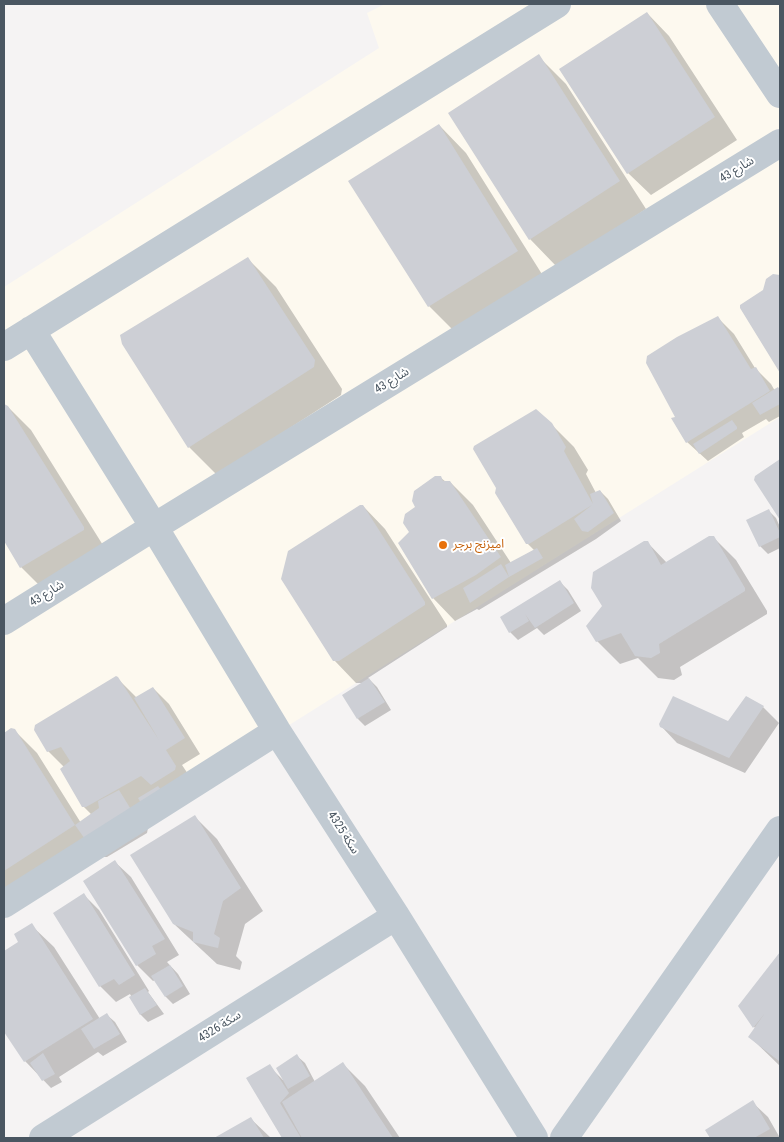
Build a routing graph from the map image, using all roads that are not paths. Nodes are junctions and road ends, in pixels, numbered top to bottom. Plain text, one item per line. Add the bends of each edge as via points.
1 (557, 4) edge
2 (720, 4) edge
3 (780, 94) edge
4 (780, 143) edge
5 (31, 330) junction
6 (4, 347) edge
7 (154, 527) junction
8 (4, 621) edge
9 (277, 731) junction
10 (780, 830) edge
11 (4, 904) edge
12 (396, 916) junction
13 (43, 1138) edge
14 (534, 1138) edge
15 (564, 1138) edge

1 - 5 street
2 - 3 street
4 - 7 street, شارع 43
5 - 6 street
5 - 7 street, سكة 4325
7 - 8 street, شارع 43
7 - 9 street, سكة 4325
9 - 11 street
9 - 12 street, سكة 4325
10 - 15 street
12 - 13 street, سكة 4326
12 - 14 street, سكة 4325

